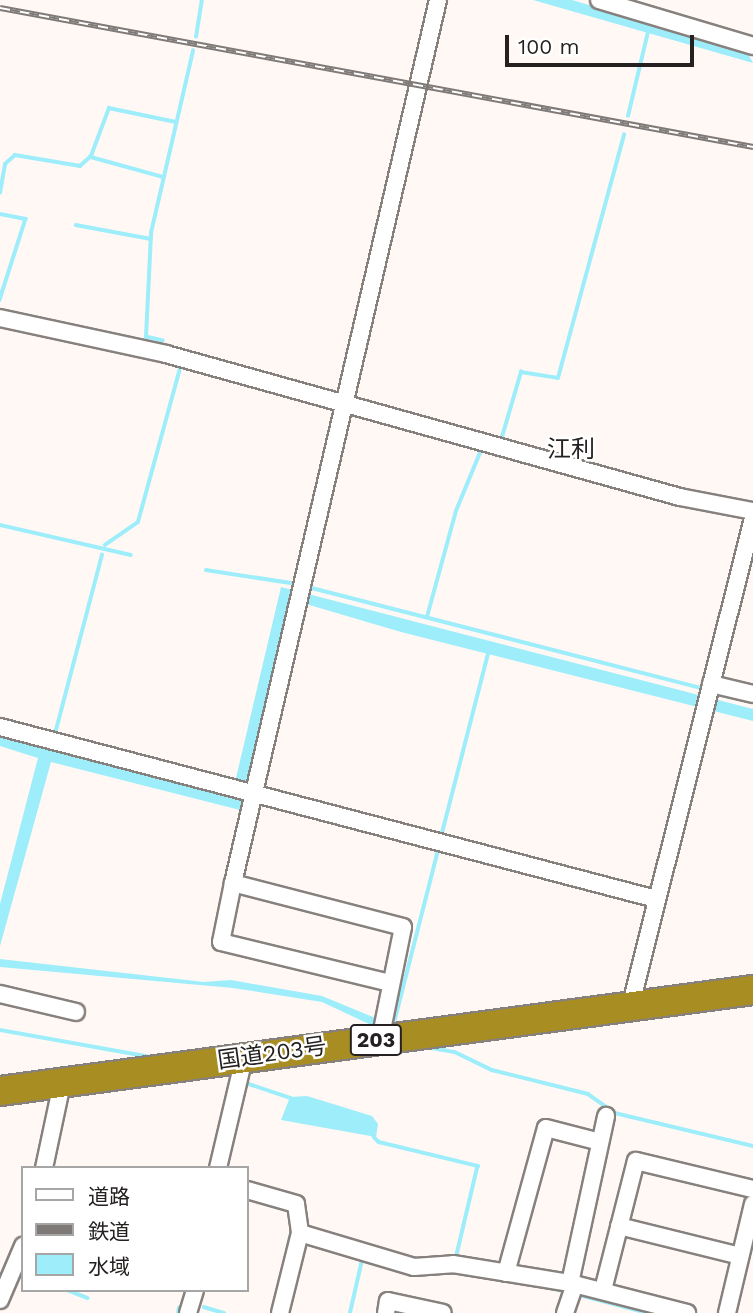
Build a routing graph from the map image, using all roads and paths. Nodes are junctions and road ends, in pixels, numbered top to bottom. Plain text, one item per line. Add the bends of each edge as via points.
1 (438, 0) edge
2 (599, 0) edge
3 (753, 46) edge
4 (0, 318) edge
5 (344, 404) junction
6 (753, 511) edge
7 (753, 518) edge
8 (711, 684) junction
9 (753, 694) edge
10 (0, 727) edge
11 (253, 795) junction
12 (233, 883) junction
13 (656, 899) junction
14 (390, 983) junction
15 (753, 990) edge
16 (0, 994) edge
17 (630, 1008) junction
18 (76, 1012) dead end
19 (381, 1029) junction
20 (244, 1058) junction
21 (62, 1083) junction
22 (0, 1091) edge
23 (606, 1116) dead end
24 (600, 1142) junction
25 (44, 1166) edge
26 (218, 1166) edge
27 (753, 1189) edge
28 (248, 1190) edge
29 (753, 1204) edge
30 (619, 1226) junction
31 (300, 1233) junction
32 (21, 1251) edge
33 (740, 1256) junction
34 (506, 1273) junction
35 (603, 1290) junction
36 (195, 1292) edge
37 (570, 1294) edge
38 (0, 1300) edge
39 (193, 1311) edge
40 (280, 1313) edge
41 (386, 1313) edge
42 (443, 1313) edge
43 (687, 1313) edge
44 (727, 1313) edge

1 - 5 street
2 - 3 street
4 - 5 street via 166,354
5 - 6 street via 680,497
5 - 11 street
7 - 8 street
8 - 9 street
8 - 13 street
10 - 11 street
11 - 12 street
11 - 13 street
12 - 14 street via 403,927
12 - 14 street via 221,942
13 - 17 street
14 - 19 street
15 - 17 highway, 国道203号 / 203
16 - 18 street
17 - 19 highway, 国道203号 / 203
19 - 20 highway, 国道203号 / 203
20 - 21 highway, 国道203号 / 203
20 - 26 street
21 - 22 highway, 国道203号 / 203
21 - 25 street
23 - 24 street
24 - 34 street via 546,1128
24 - 37 street
27 - 30 street via 636,1161
28 - 31 street via 296,1204
29 - 33 street
30 - 33 street
30 - 35 street
31 - 34 street via 414,1267 453,1264
31 - 40 street
32 - 38 street
33 - 44 street
34 - 37 street
35 - 37 street
35 - 43 street
36 - 39 street
41 - 42 street via 388,1301

